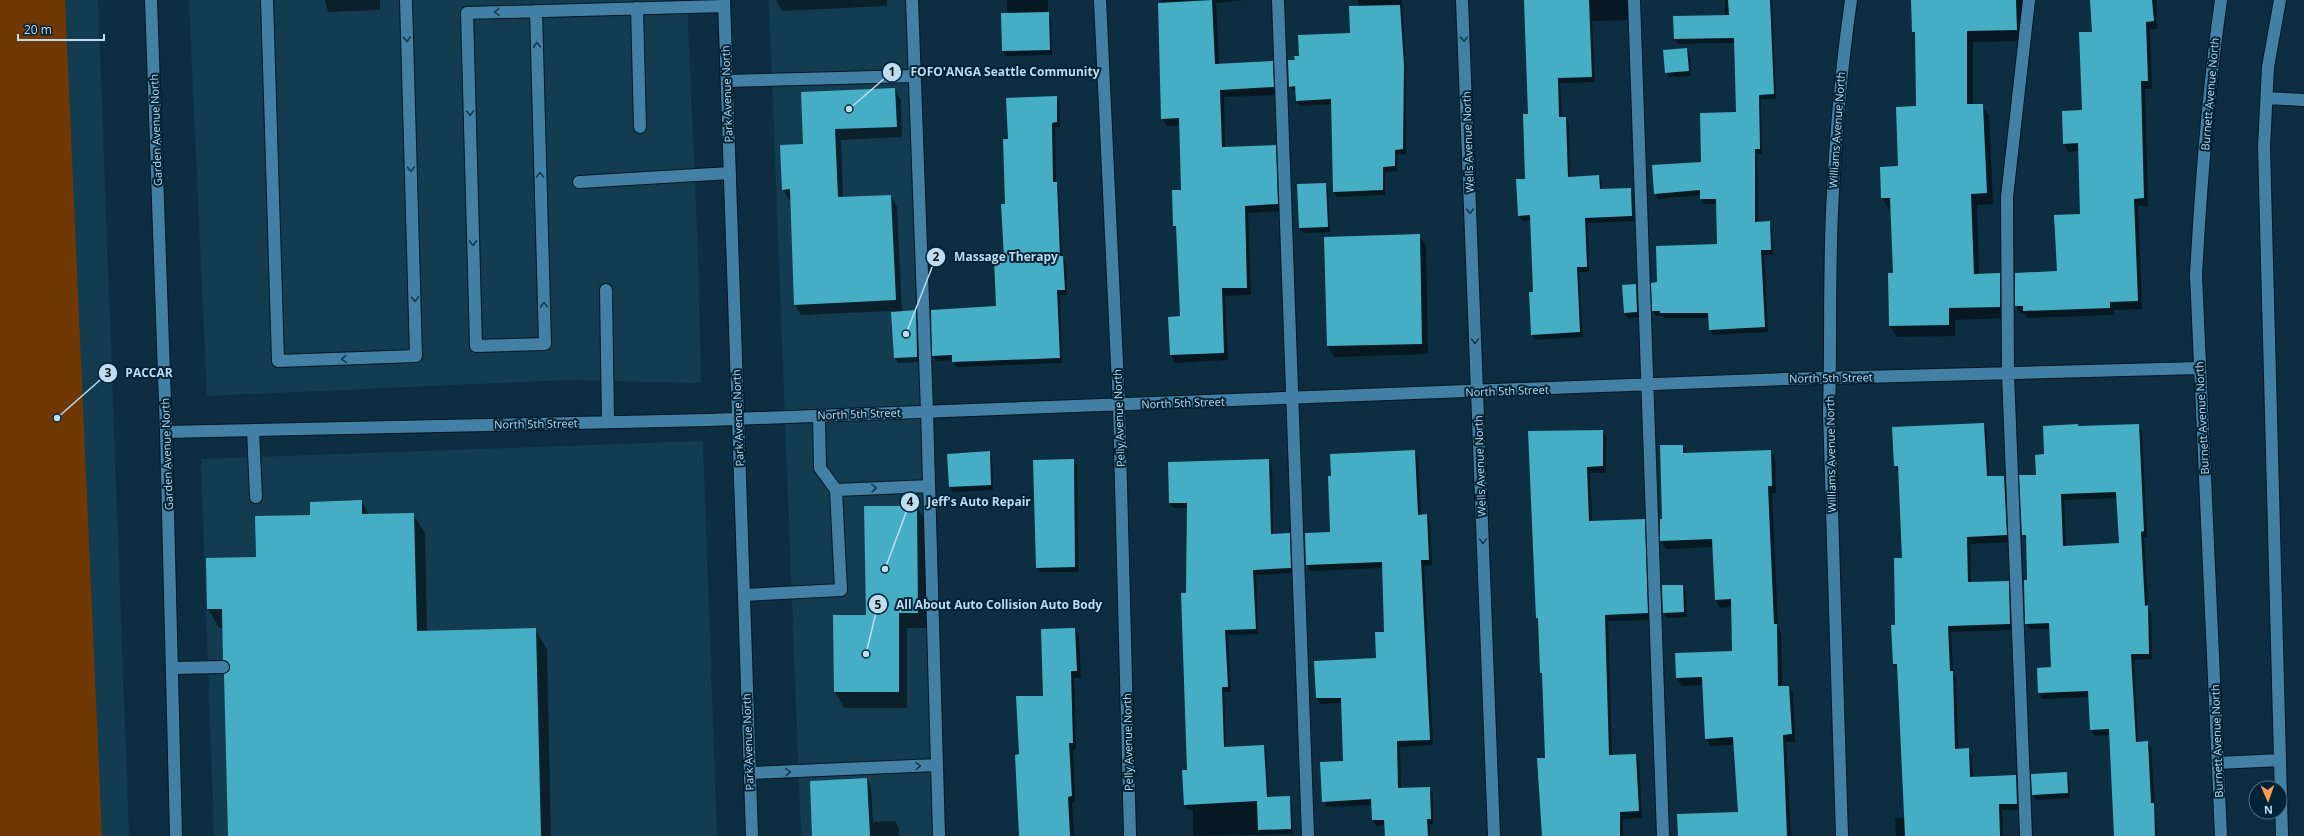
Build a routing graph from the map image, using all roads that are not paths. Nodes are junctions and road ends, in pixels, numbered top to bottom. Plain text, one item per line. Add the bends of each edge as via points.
1 (151, 0) edge
2 (268, 0) edge
3 (406, 0) edge
4 (912, 0) edge
5 (1100, 0) edge
6 (1278, 0) edge
7 (1462, 0) edge
8 (1634, 0) edge
9 (1850, 0) edge
10 (2029, 0) edge
11 (2221, 0) edge
12 (2280, 0) edge
13 (724, 3) edge
14 (637, 8) junction
15 (536, 11) junction
16 (914, 76) junction
17 (727, 80) junction
18 (2267, 98) junction
19 (2304, 100) edge
20 (640, 127) dead end
21 (730, 173) junction
22 (579, 182) dead end
23 (606, 290) dead end
24 (2200, 368) junction
25 (2008, 374) junction
26 (1830, 377) junction
27 (1647, 386) junction
28 (1478, 392) junction
29 (1294, 398) junction
30 (1119, 406) junction
31 (927, 412) junction
32 (819, 416) junction
33 (738, 418) junction
34 (608, 422) junction
35 (253, 430) junction
36 (166, 432) junction
37 (929, 486) junction
38 (836, 490) junction
39 (256, 497) dead end
40 (744, 595) junction
41 (172, 668) junction
42 (223, 668) dead end
43 (2280, 760) junction
44 (2218, 763) junction
45 (937, 765) junction
46 (750, 773) junction
47 (176, 836) edge
48 (752, 836) edge
49 (939, 836) edge
50 (1130, 836) edge
51 (1308, 836) edge
52 (1494, 836) edge
53 (1663, 836) edge
54 (1842, 836) edge
55 (2026, 836) edge
56 (2220, 836) edge
57 (2282, 836) edge

1 - 36 street, Garden Avenue North
3 -> 2 street via 416,356 278,361
4 - 16 street
5 - 30 street, Pelly Avenue North
6 - 29 street
7 -> 28 street, Wells Avenue North
8 - 27 street
9 - 26 street, Williams Avenue North via 1840,83 1832,205
10 - 25 street via 2007,197
11 - 24 street, Burnett Avenue North via 2214,45 2196,275
12 - 18 street via 2268,67
13 - 14 street
13 - 17 street, Park Avenue North
14 - 15 street
14 - 20 street
15 -> 15 street via 467,13 476,346 545,344
16 - 17 street
16 - 31 street
17 - 21 street, Park Avenue North
18 - 19 street
18 - 43 street via 2264,147
21 - 22 street
21 - 33 street, Park Avenue North
23 - 34 street
24 - 25 street, North 5th Street
24 - 44 street, Burnett Avenue North
25 - 26 street, North 5th Street
25 - 55 street
26 - 27 street, North 5th Street
26 - 54 street, Williams Avenue North
27 - 28 street, North 5th Street
27 - 53 street
28 - 29 street, North 5th Street
28 -> 52 street, Wells Avenue North
29 - 30 street, North 5th Street
29 - 51 street
30 - 31 street, North 5th Street
30 - 50 street, Pelly Avenue North
31 - 32 street, North 5th Street
31 - 37 street
32 - 33 street, North 5th Street
32 - 38 street via 820,468
33 - 34 street, North 5th Street
33 - 40 street, Park Avenue North
34 - 35 street, North 5th Street
35 - 36 street, North 5th Street
35 - 39 street
36 - 41 street, Garden Avenue North
38 -> 37 street
37 - 45 street
38 - 40 street via 841,590
40 - 46 street, Park Avenue North
41 - 42 street
41 - 47 street, Garden Avenue North
43 - 44 street
43 - 57 street
44 - 56 street, Burnett Avenue North
46 -> 45 street
45 - 49 street
46 - 48 street, Park Avenue North

